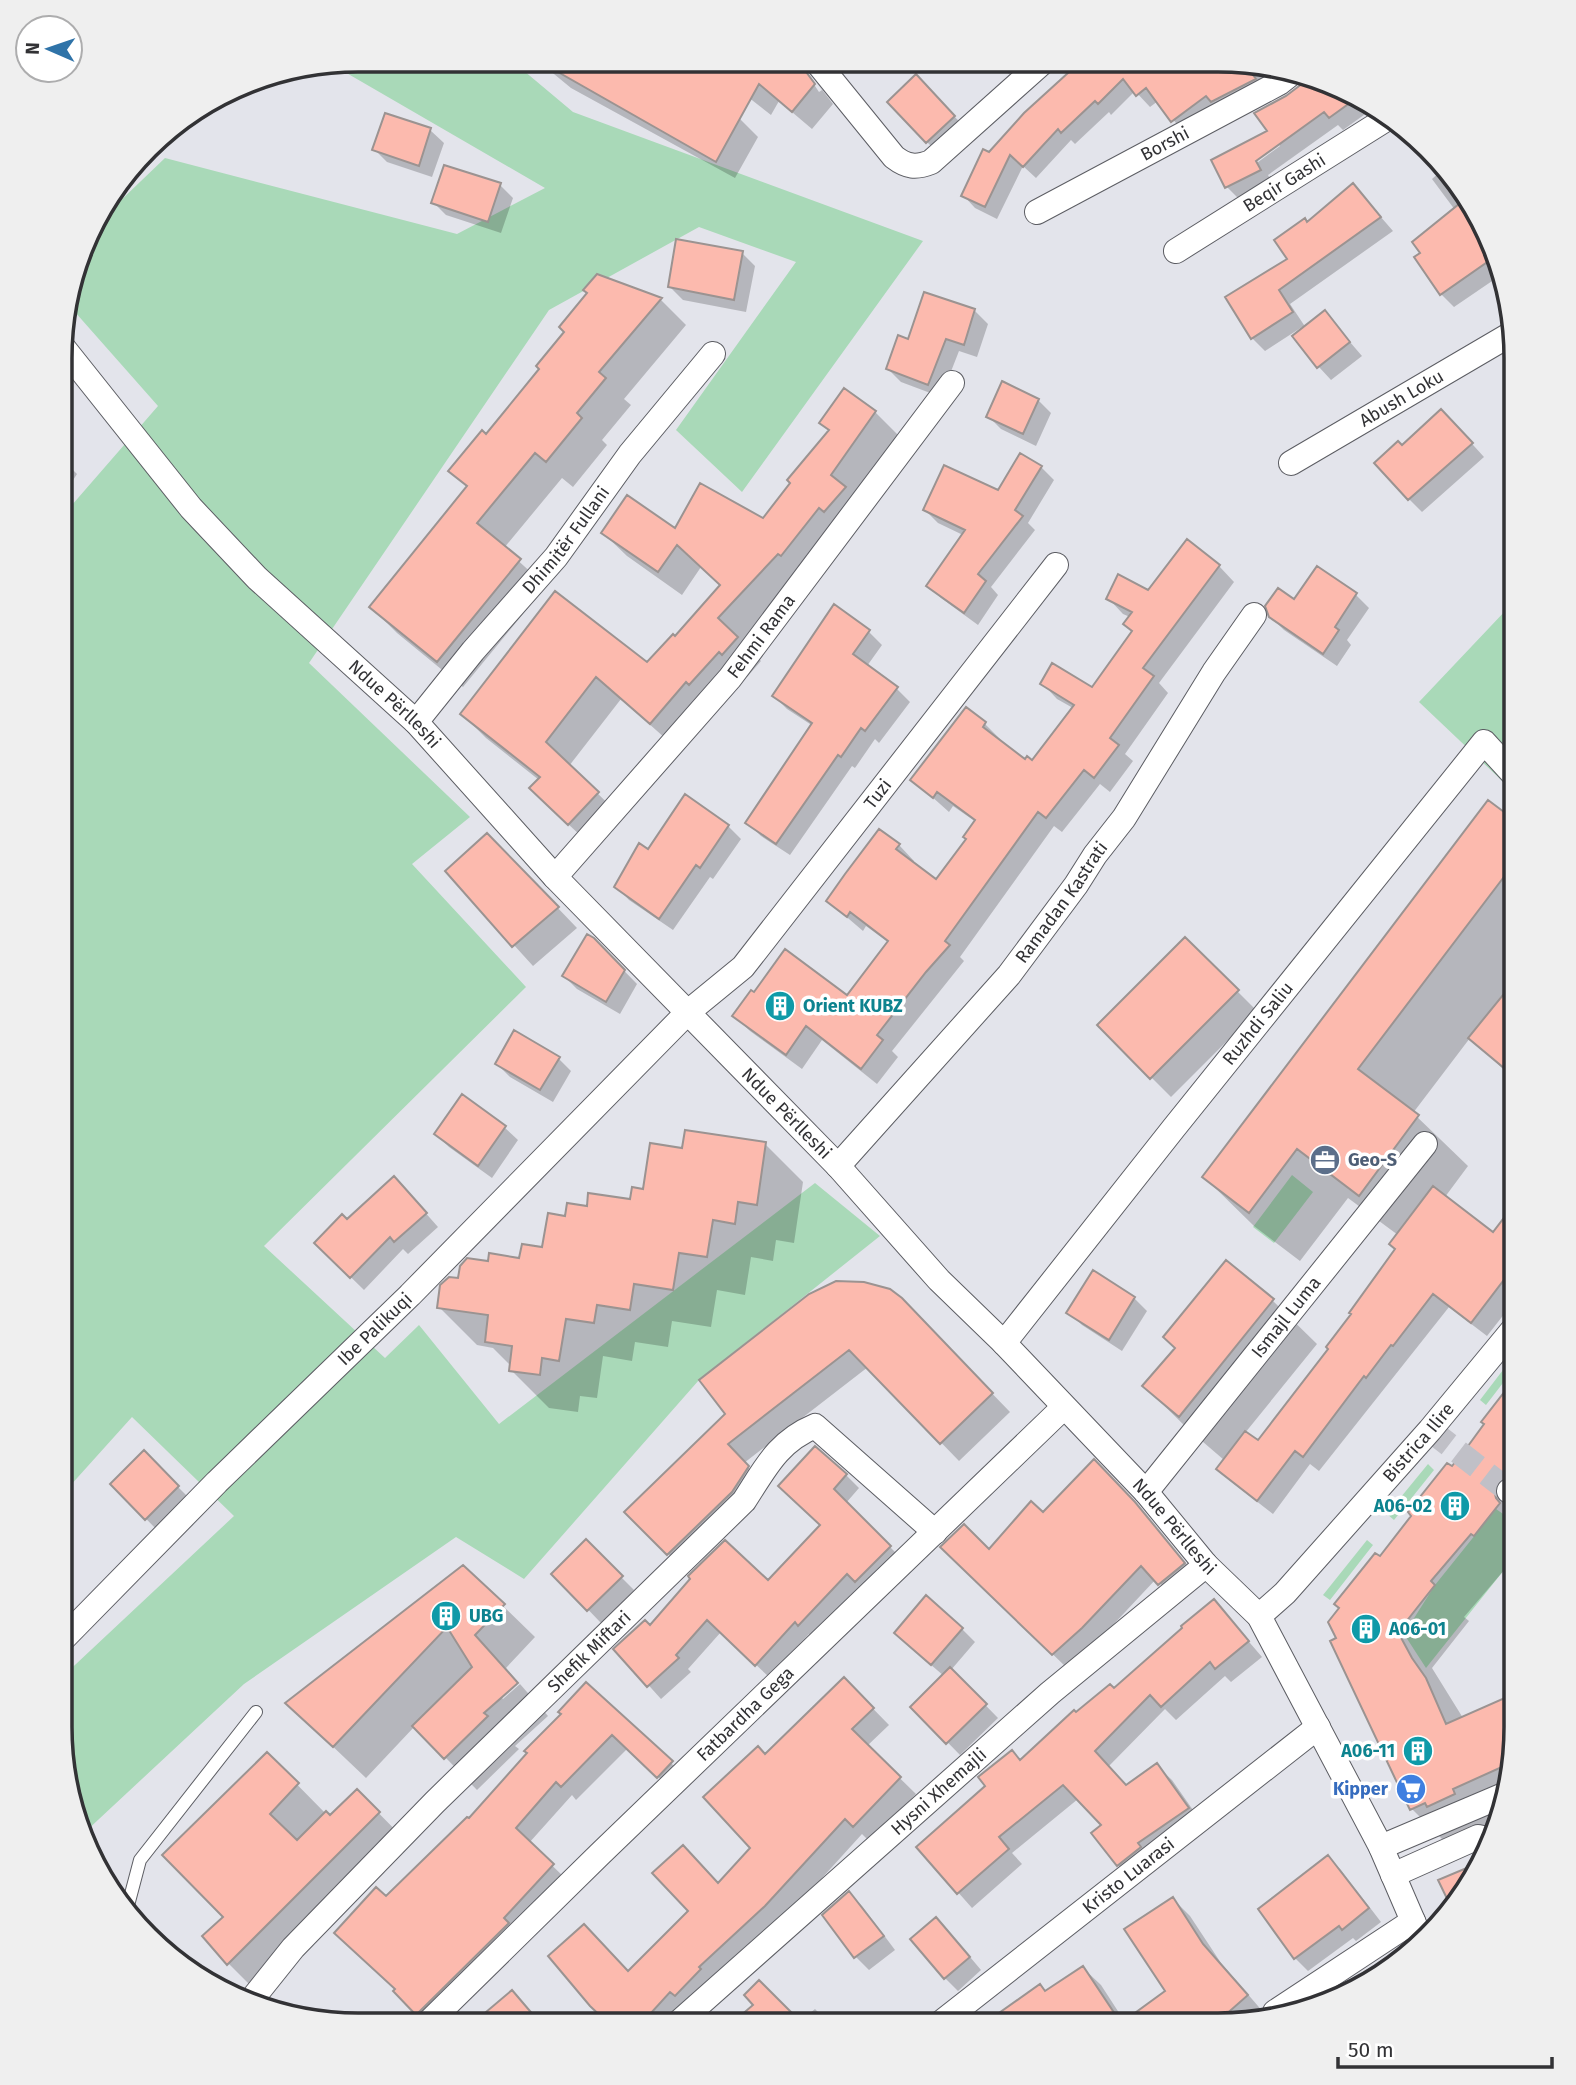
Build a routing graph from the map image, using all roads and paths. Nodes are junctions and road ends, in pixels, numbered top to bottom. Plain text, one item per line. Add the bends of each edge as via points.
1 (825, 72) edge
2 (1032, 72) edge
3 (1283, 80) edge
4 (1381, 123) edge
5 (1037, 212) dead end
6 (1177, 251) dead end
7 (1504, 338) edge
8 (713, 354) dead end
9 (72, 359) edge
10 (953, 383) dead end
11 (1291, 463) dead end
12 (1056, 565) dead end
13 (1254, 615) dead end
14 (416, 722) junction
15 (1504, 763) edge
16 (555, 877) junction
17 (688, 1012) junction
18 (1425, 1143) dead end
19 (838, 1166) junction
20 (1504, 1341) edge
21 (1004, 1343) junction
22 (1064, 1407) junction
23 (1146, 1492) junction
24 (935, 1532) junction
25 (1206, 1564) junction
26 (1259, 1616) junction
27 (72, 1630) edge
28 (257, 1712) dead end
29 (1318, 1727) junction
30 (1495, 1799) edge
31 (1481, 1838) edge
32 (1381, 1847) junction
33 (1393, 1875) junction
34 (130, 1899) edge
35 (1418, 1932) edge
36 (1416, 1933) edge
37 (256, 1994) edge
38 (1290, 2004) edge
39 (438, 2013) edge
40 (689, 2013) edge
41 (953, 2013) edge

1 - 2 street via 894,157 911,167 931,162
3 - 5 street, Borshi
4 - 6 street, Beqir Gashi
7 - 11 street, Abush Loku
8 - 14 street, Dhimitër Fullani via 630,454 556,557
9 - 14 street, Ndue Përlleshi via 228,548
10 - 16 street, Fehmi Rama via 730,678
12 - 17 street, Tuzi via 743,967
13 - 19 street, Ramadan Kastrati via 1124,818 1009,975
14 - 16 street, Ndue Përlleshi
15 - 21 street, Ruzhdi Saliu via 1484,742
16 - 17 street, Ndue Përlleshi
17 - 19 street, Ndue Përlleshi
17 - 27 street, Ibe Palikuqi
18 - 23 street, Ismajl Luma
19 - 21 street, Ndue Përlleshi via 939,1280
20 - 26 street, Bistrica Ilire via 1430,1430
21 - 22 street, Ndue Përlleshi
22 - 23 street, Ndue Përlleshi
22 - 24 street, Fatbardha Gega
23 - 25 street, Ndue Përlleshi
24 - 37 street, Shefik Miftari via 815,1426 796,1434 778,1450 744,1501 435,1802 293,1948
24 - 39 street, Fatbardha Gega
25 - 26 street, Ndue Përlleshi
25 - 40 street, Hysni Xhemajli via 1050,1693
26 - 29 street, Ndue Përlleshi
28 - 34 lane via 140,1860
29 - 32 street, Ndue Përlleshi
29 - 41 street, Kristo Luarasi
30 - 32 street
31 - 33 street
32 - 33 street, Ndue Përlleshi
33 - 35 street, Ndue Përlleshi
36 - 38 street

